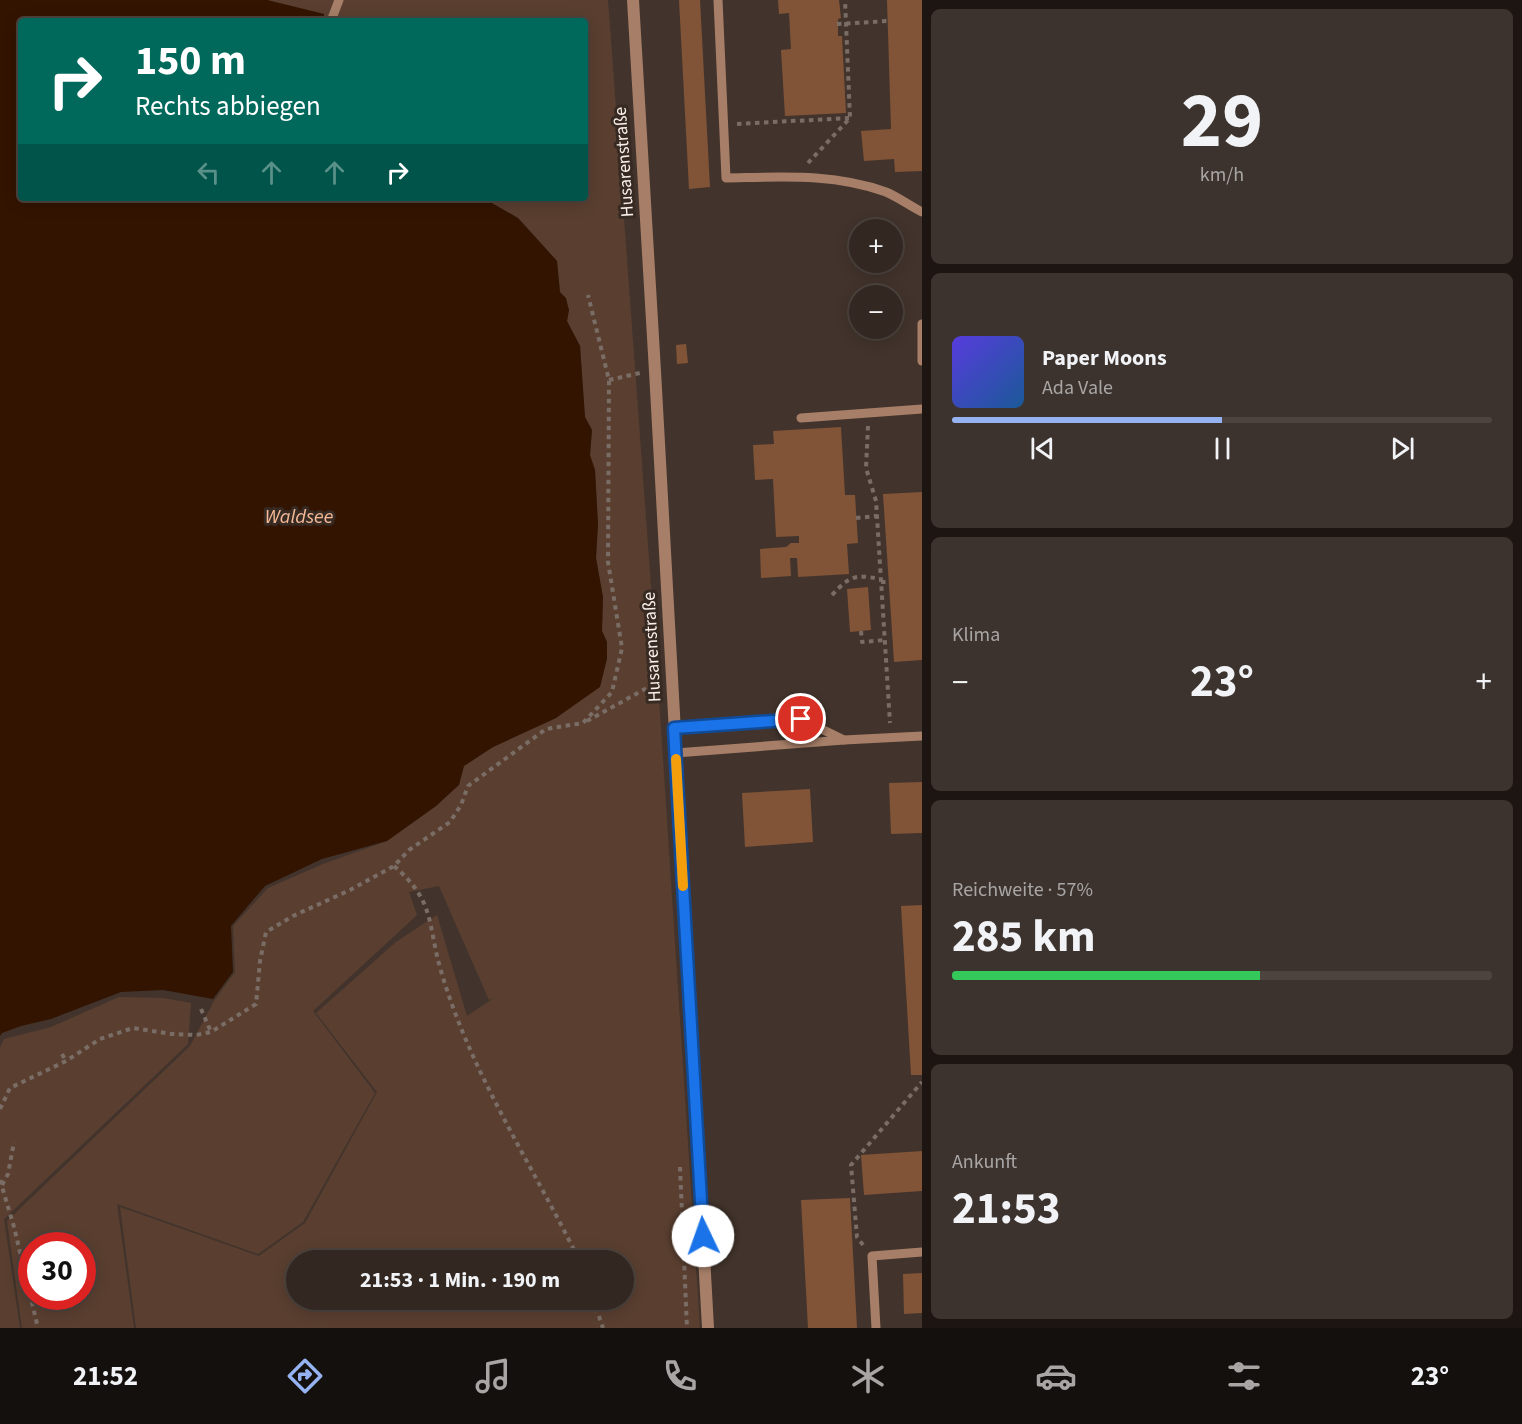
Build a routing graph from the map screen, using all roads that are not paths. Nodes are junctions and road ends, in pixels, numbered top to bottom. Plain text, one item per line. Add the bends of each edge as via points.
1 (339, 0) edge
2 (633, 0) edge
3 (718, 0) edge
4 (332, 18) edge
5 (922, 212) edge
6 (922, 324) edge
7 (922, 361) edge
8 (922, 410) edge
9 (801, 418) dead end
10 (674, 728) junction
11 (922, 736) edge
12 (844, 740) junction
13 (676, 753) junction
14 (922, 1252) edge
15 (708, 1328) edge
16 (876, 1328) edge

1 - 4 lane
2 - 10 street, Husarenstraße
3 - 5 lane via 726,178 834,178 888,193
6 - 7 lane
8 - 9 lane
10 - 12 lane via 801,719
10 - 13 street, Husarenstraße
11 - 12 lane
12 - 13 lane
13 - 15 street, Husarenstraße
14 - 16 lane via 872,1256

